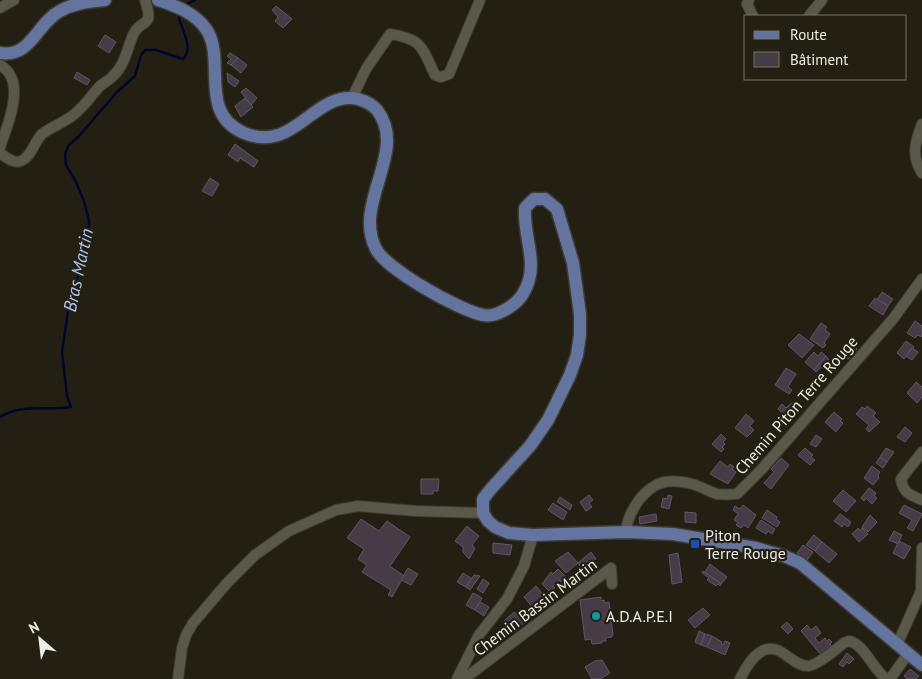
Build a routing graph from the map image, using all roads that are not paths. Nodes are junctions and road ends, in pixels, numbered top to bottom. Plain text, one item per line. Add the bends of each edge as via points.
1 (14, 0) edge
2 (105, 0) edge
3 (144, 0) edge
4 (158, 0) edge
5 (480, 0) edge
6 (749, 0) edge
7 (822, 0) edge
8 (0, 8) edge
9 (752, 15) edge
10 (810, 15) edge
11 (0, 53) edge
12 (0, 65) edge
13 (352, 98) junction
14 (922, 124) edge
15 (0, 147) edge
16 (0, 153) edge
17 (922, 173) edge
18 (922, 279) edge
19 (922, 452) edge
20 (922, 500) edge
21 (483, 514) junction
22 (626, 532) junction
23 (533, 535) junction
24 (922, 548) edge
25 (612, 584) dead end
26 (897, 645) junction
27 (908, 654) junction
28 (922, 665) edge
29 (178, 679) edge
30 (457, 679) edge
31 (464, 679) edge
32 (740, 679) edge
33 (886, 679) edge
34 (890, 679) edge

1 - 8 street
2 - 11 main road via 72,5 59,11 25,47 16,52
3 - 16 street via 148,19 133,34 124,59 112,78 100,85 71,117 41,135 21,160 17,162
4 - 13 main road via 188,12 207,30 218,104 224,116 242,132 269,138 282,134 326,105
5 - 13 street via 449,74 435,75 422,47 407,37 390,34 366,69
6 - 9 street via 746,4
7 - 10 street
12 - 15 street via 9,73 14,86 14,99
13 - 21 main road via 368,102 377,110 386,134 386,154 369,217 375,248 395,270 461,308 485,316 514,306 523,294 532,271 524,208 534,199 545,199 557,209 573,263 580,314 577,355 548,420 530,446 483,499
14 - 17 street via 914,158
18 - 22 street, Chemin Piton Terre Rouge via 893,319 737,494 718,494 692,484 658,483 648,488 637,502
19 - 20 street via 901,479 902,488
21 - 23 main road via 495,527 509,533
21 - 29 street via 358,506 336,510 289,531 255,554 193,624 182,648
22 - 23 main road
22 - 26 main road via 673,534 784,556 800,564
23 - 30 street, Chemin Bassin Martin via 524,566 507,599 478,635
24 - 26 street via 921,591
25 - 31 street, Chemin Bassin Martin via 611,568
26 - 27 main road
27 - 28 main road
27 - 34 street
32 - 33 street via 749,663 770,649 808,666 849,641 859,646

